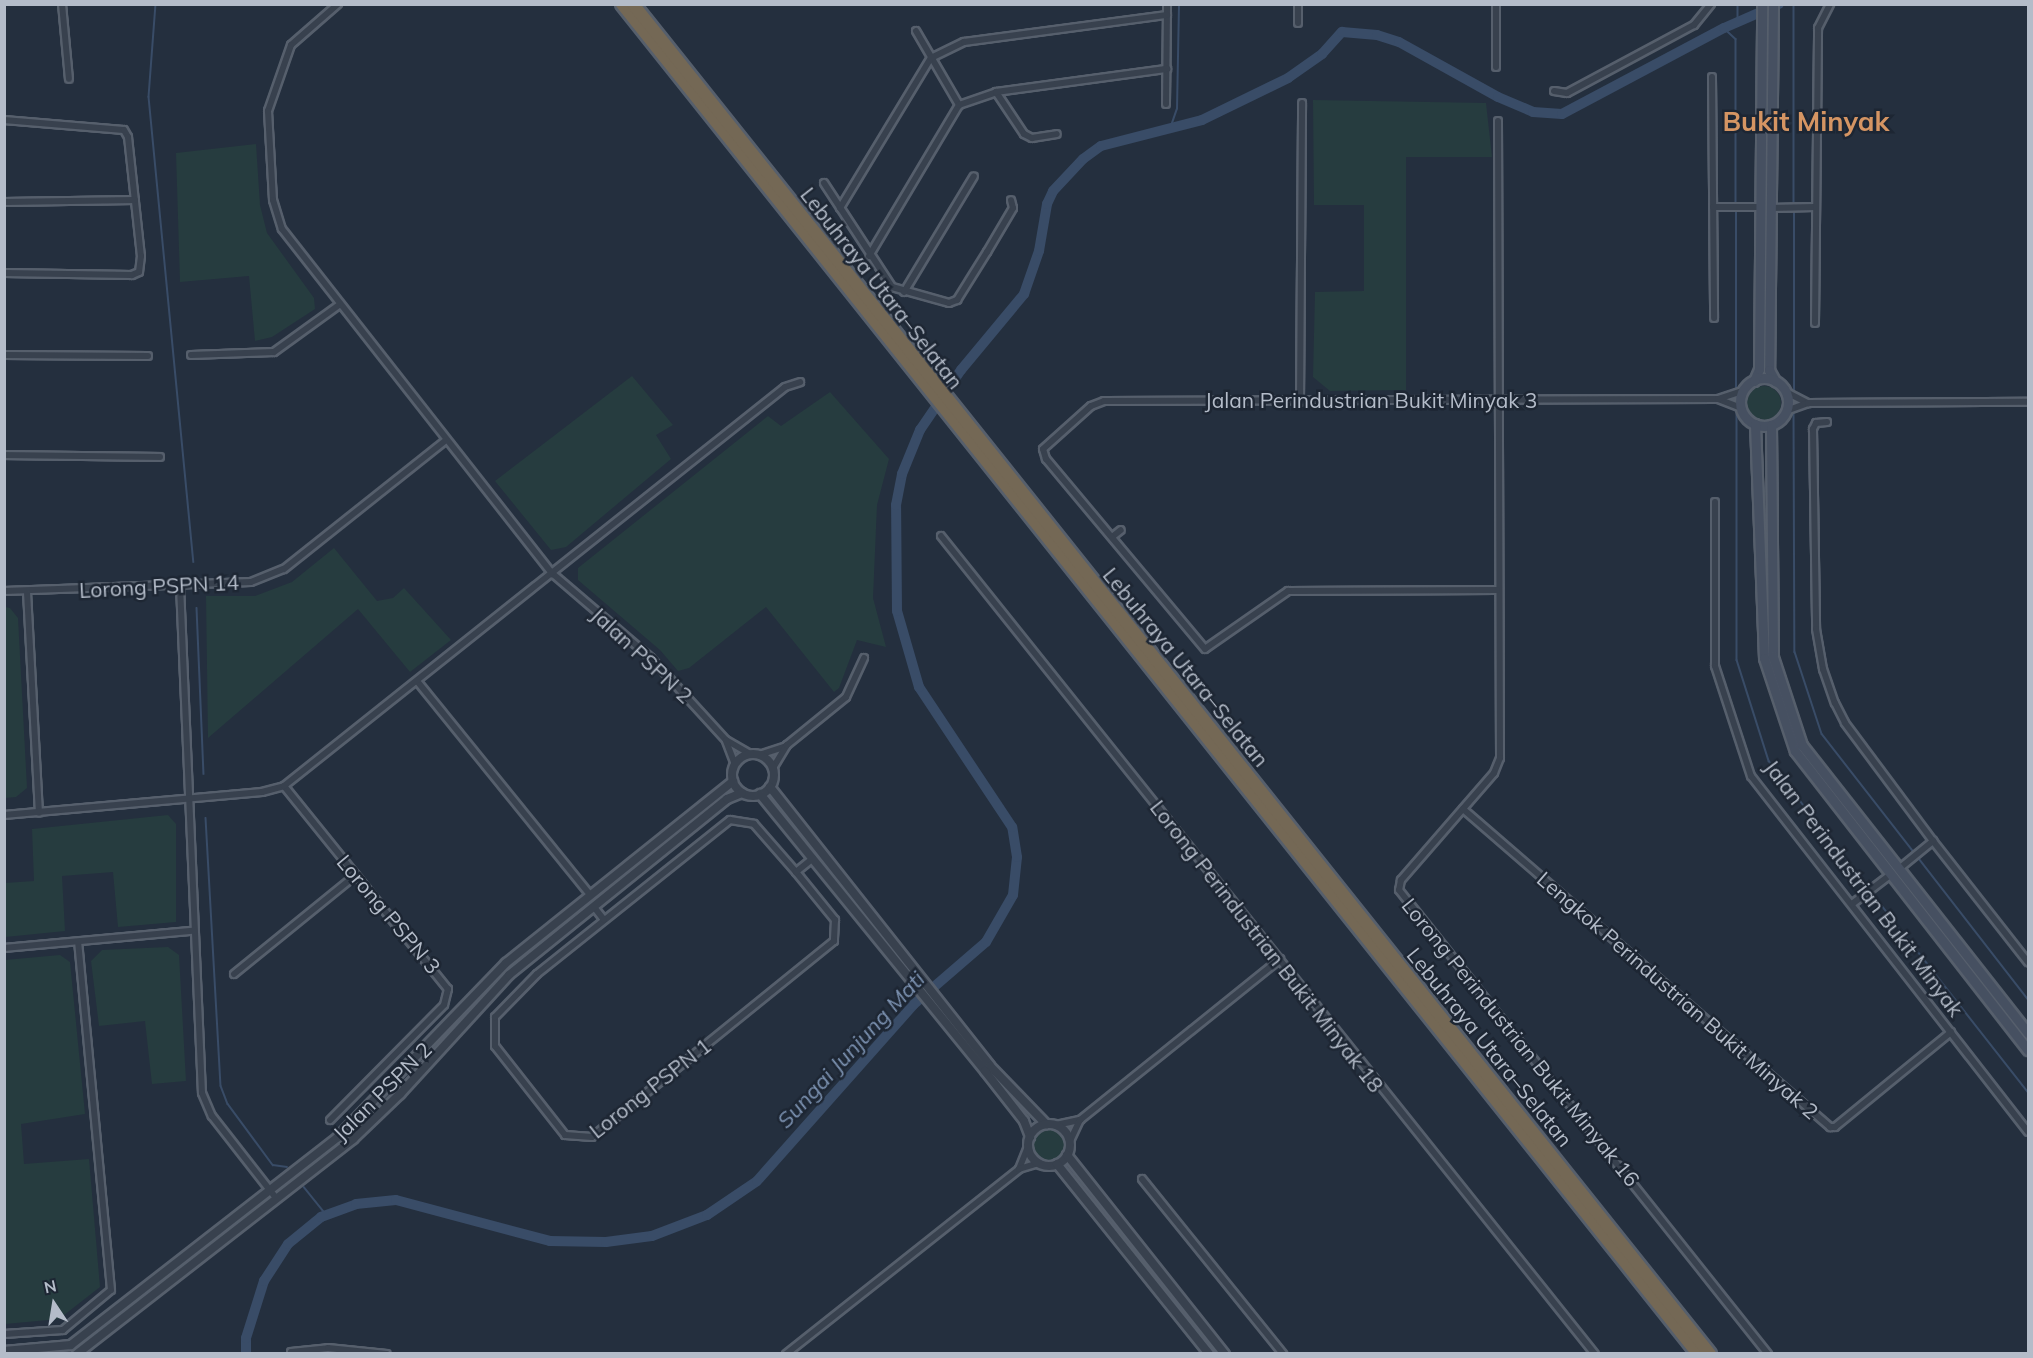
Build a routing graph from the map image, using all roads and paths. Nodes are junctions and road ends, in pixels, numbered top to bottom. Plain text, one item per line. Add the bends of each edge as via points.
1 (62, 4) edge
2 (338, 4) edge
3 (622, 4) edge
4 (633, 4) edge
5 (1167, 4) edge
6 (1298, 4) edge
7 (1496, 4) edge
8 (1711, 4) edge
9 (1762, 4) edge
10 (1773, 4) edge
11 (1830, 7) edge
12 (1167, 15) junction
13 (1298, 23) dead end
14 (916, 31) dead end
15 (932, 58) junction
16 (1496, 67) dead end
17 (1167, 69) junction
18 (1712, 77) dead end
19 (69, 79) dead end
20 (1554, 91) dead end
21 (996, 92) junction
22 (1302, 103) dead end
23 (1166, 104) dead end
24 (959, 105) junction
25 (4, 120) edge
26 (1498, 121) dead end
27 (1057, 134) dead end
28 (974, 176) dead end
29 (824, 183) dead end
30 (135, 200) junction
31 (1011, 200) dead end
32 (4, 202) edge
33 (1713, 207) junction
34 (1815, 207) junction
35 (840, 208) junction
36 (1764, 208) junction
37 (869, 256) junction
38 (4, 273) edge
39 (904, 292) junction
40 (339, 305) junction
41 (1714, 318) dead end
42 (1815, 323) dead end
43 (4, 355) edge
44 (191, 355) dead end
45 (148, 356) dead end
46 (1754, 381) junction
47 (1775, 381) junction
48 (800, 382) dead end
49 (932, 388) junction
50 (1738, 393) junction
51 (1791, 395) junction
52 (1718, 399) junction
53 (1497, 400) junction
54 (1300, 402) junction
55 (2028, 402) edge
56 (1808, 403) junction
57 (1738, 407) junction
58 (947, 408) junction
59 (1792, 409) junction
60 (1827, 422) dead end
61 (1755, 424) junction
62 (1771, 425) junction
63 (446, 440) junction
64 (4, 455) edge
65 (160, 457) dead end
66 (1716, 502) dead end
67 (1121, 530) dead end
68 (941, 536) dead end
69 (1112, 537) junction
70 (553, 574) junction
71 (180, 586) junction
72 (1497, 590) junction
73 (4, 591) edge
74 (27, 592) junction
75 (864, 658) dead end
76 (417, 681) junction
77 (726, 740) junction
78 (787, 745) junction
79 (755, 754) junction
80 (735, 764) junction
81 (772, 768) junction
82 (733, 781) junction
83 (284, 786) junction
84 (770, 787) junction
85 (742, 792) junction
86 (760, 794) junction
87 (186, 799) junction
88 (1463, 809) junction
89 (39, 813) junction
90 (4, 815) edge
91 (1930, 844) junction
92 (813, 858) junction
93 (1903, 866) junction
94 (796, 872) junction
95 (356, 875) junction
96 (1888, 876) junction
97 (590, 894) junction
98 (1854, 903) junction
99 (594, 907) junction
100 (604, 920) junction
101 (192, 931) junction
102 (78, 942) junction
103 (4, 948) edge
104 (1280, 959) junction
105 (2028, 962) edge
106 (234, 974) dead end
107 (1951, 1032) junction
108 (2028, 1033) edge
109 (2028, 1050) edge
110 (385, 1068) junction
111 (395, 1079) junction
112 (330, 1120) dead end
113 (1080, 1120) junction
114 (1046, 1124) junction
115 (1056, 1125) junction
116 (2028, 1132) edge
117 (1030, 1137) junction
118 (1070, 1141) junction
119 (1028, 1148) junction
120 (1067, 1155) junction
121 (1039, 1163) junction
122 (1057, 1164) junction
123 (1019, 1168) junction
124 (1142, 1179) dead end
125 (269, 1188) junction
126 (276, 1198) junction
127 (4, 1334) edge
128 (4, 1351) edge
129 (291, 1352) edge
130 (77, 1353) edge
131 (376, 1353) edge
132 (387, 1353) edge
133 (786, 1353) edge
134 (1209, 1353) edge
135 (1225, 1353) edge
136 (1283, 1353) edge
137 (1595, 1353) edge
138 (1698, 1353) edge
139 (1710, 1353) edge
140 (1768, 1353) edge

1 - 19 street
2 - 40 street, Jalan PSPN 2 via 291,45 268,111 273,200 282,229
3 - 49 highway, Lebuhraya Utara–Selatan
4 - 49 highway, Lebuhraya Utara–Selatan
5 - 12 street
6 - 13 street
7 - 16 street
8 - 20 street via 1694,25 1568,93
9 - 36 main road
10 - 36 main road
11 - 34 street via 1818,28
12 - 15 street via 964,42
12 - 17 street
14 - 15 street
15 - 24 street
15 - 35 street
17 - 21 street
17 - 23 street
18 - 33 street
21 - 24 street
21 - 27 street via 1024,134 1032,138
22 - 54 street
24 - 37 street
25 - 30 street via 117,126 128,137
26 - 53 street, Lorong Perindustrian Bukit Minyak 16
28 - 39 street
29 - 35 street
30 - 32 street
30 - 38 street via 139,272
31 - 39 street via 1013,208 955,302
33 - 36 street
33 - 41 street
34 - 36 street
34 - 42 street
35 - 37 street
36 - 46 main road via 1759,369
36 - 47 main road via 1769,370
37 - 39 street via 892,287
40 - 44 street via 274,352
40 - 63 street, Jalan PSPN 2
43 - 45 street
46 - 47 main road
46 - 50 main road
47 - 51 main road
48 - 70 street via 784,387
49 - 58 highway, Lebuhraya Utara–Selatan
50 - 52 street
50 - 57 main road
51 - 56 street
51 - 59 main road
52 - 53 street, Jalan Perindustrian Bukit Minyak 3
52 - 57 street
53 - 54 street, Jalan Perindustrian Bukit Minyak 3
53 - 72 street, Lorong Perindustrian Bukit Minyak 16
54 - 69 street, Jalan Perindustrian Bukit Minyak 3 via 1100,402 1043,449 1046,459
55 - 56 street
56 - 59 street
57 - 61 main road
58 - 138 highway, Lebuhraya Utara–Selatan
58 - 139 highway, Lebuhraya Utara–Selatan
59 - 62 main road
60 - 91 street via 1816,423 1813,429 1816,629 1823,669 1845,723
61 - 62 main road
61 - 96 main road, Jalan Perindustrian Bukit Minyak via 1764,658 1795,752
62 - 93 main road, Jalan Perindustrian Bukit Minyak via 1773,657 1802,745
63 - 70 street, Jalan PSPN 2
63 - 71 street, Lorong PSPN 14 via 284,569 251,582
64 - 65 street
66 - 98 street, Jalan Perindustrian Bukit Minyak via 1715,666 1751,776
67 - 69 street
68 - 104 street, Lorong Perindustrian Bukit Minyak 18
69 - 72 street via 1205,649 1288,591
70 - 76 street
70 - 77 street, Jalan PSPN 2 via 651,658
71 - 74 street, Lorong PSPN 14
71 - 87 street
72 - 88 street, Lorong Perindustrian Bukit Minyak 16 via 1499,764
73 - 74 street, Lorong PSPN 14
74 - 89 street
75 - 78 street via 846,697
76 - 83 street
76 - 97 street
77 - 79 street
77 - 80 street
78 - 79 street
78 - 81 street
79 - 80 street
79 - 81 street
80 - 82 street
81 - 84 street
82 - 85 street
82 - 97 street, Jalan PSPN 2
83 - 87 street via 262,792
83 - 95 street, Lorong PSPN 3
84 - 86 street
84 - 114 street via 990,1066 1033,1115
85 - 86 street
85 - 99 street, Jalan PSPN 2 via 727,799
86 - 92 street
87 - 89 street
87 - 101 street
88 - 107 street, Lengkok Perindustrian Bukit Minyak 2 via 1830,1126 1835,1127
88 - 140 street, Lorong Perindustrian Bukit Minyak 16 via 1401,880 1401,894
89 - 90 street
91 - 93 street
91 - 105 street
92 - 94 street
92 - 117 street via 1024,1121
93 - 108 main road, Jalan Perindustrian Bukit Minyak
94 - 100 street, Lorong PSPN 1 via 754,824 730,820
94 - 100 street, Lorong PSPN 1 via 835,920 831,945 586,1139 561,1132 495,1046 493,1021 537,974
95 - 106 street
95 - 110 street, Lorong PSPN 3 via 447,989 444,1005
96 - 98 street
96 - 109 main road, Jalan Perindustrian Bukit Minyak
97 - 111 street, Jalan PSPN 2 via 506,963
98 - 107 street, Jalan Perindustrian Bukit Minyak
99 - 100 street
99 - 126 street, Jalan PSPN 2 via 509,975 400,1094 353,1139
101 - 102 street
101 - 125 street via 202,1093 212,1116
102 - 103 street
102 - 127 street via 111,1290 63,1330
104 - 113 street
104 - 137 street, Lorong Perindustrian Bukit Minyak 18
107 - 116 street, Jalan Perindustrian Bukit Minyak
110 - 111 street
110 - 112 street, Lorong PSPN 3
111 - 125 street, Jalan PSPN 2 via 338,1137
113 - 115 street
113 - 118 street
114 - 115 street
114 - 117 street
115 - 118 street
117 - 119 street
118 - 120 street
119 - 121 street
119 - 123 street
120 - 122 street
120 - 135 street
121 - 122 street
121 - 123 street
122 - 134 street
123 - 133 street
124 - 136 street
125 - 126 street
125 - 128 street, Jalan PSPN 2 via 71,1345
126 - 130 street, Jalan PSPN 2
129 - 131 street via 328,1348
131 - 132 street

